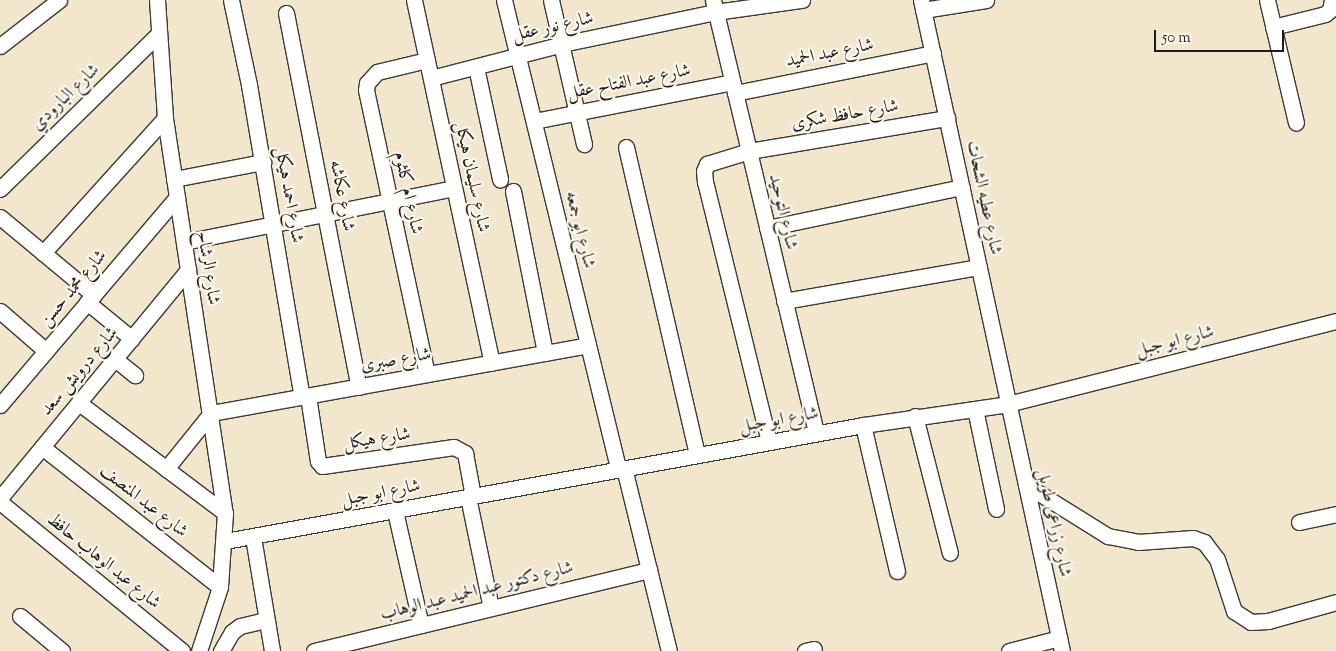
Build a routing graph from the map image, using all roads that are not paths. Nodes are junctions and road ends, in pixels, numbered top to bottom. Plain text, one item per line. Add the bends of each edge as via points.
1 (59, 0) edge
2 (157, 0) edge
3 (231, 0) edge
4 (414, 0) edge
5 (504, 0) edge
6 (552, 0) edge
7 (802, 0) edge
8 (986, 0) edge
9 (1267, 0) edge
10 (1332, 0) edge
11 (922, 5) edge
12 (714, 6) edge
13 (286, 12) dead end
14 (1273, 27) junction
15 (157, 35) junction
16 (562, 44) junction
17 (0, 46) edge
18 (933, 53) junction
19 (518, 56) junction
20 (427, 60) junction
21 (476, 66) junction
22 (431, 78) junction
23 (733, 87) junction
24 (577, 112) junction
25 (165, 118) junction
26 (947, 118) junction
27 (534, 121) junction
28 (1296, 123) dead end
29 (584, 144) dead end
30 (626, 147) dead end
31 (749, 151) junction
32 (263, 162) junction
33 (500, 178) dead end
34 (174, 179) junction
35 (0, 188) edge
36 (454, 188) junction
37 (962, 188) junction
38 (513, 191) dead end
39 (177, 197) junction
40 (390, 201) junction
41 (325, 214) junction
42 (2, 222) edge
43 (274, 224) junction
44 (767, 228) junction
45 (184, 242) junction
46 (43, 253) junction
47 (979, 267) junction
48 (188, 270) junction
49 (91, 299) junction
50 (784, 301) junction
51 (0, 311) edge
52 (1336, 320) edge
53 (132, 339) junction
54 (588, 345) junction
55 (46, 351) junction
56 (545, 353) junction
57 (115, 359) junction
58 (492, 363) junction
59 (427, 374) junction
60 (135, 375) dead end
61 (359, 386) junction
62 (305, 396) junction
63 (79, 403) junction
64 (1008, 404) junction
65 (0, 405) edge
66 (975, 409) junction
67 (211, 413) junction
68 (915, 416) junction
69 (863, 425) junction
70 (816, 434) junction
71 (769, 442) junction
72 (42, 447) junction
73 (697, 454) junction
74 (166, 469) junction
75 (621, 469) junction
76 (6, 479) edge
77 (1026, 486) junction
78 (470, 497) junction
79 (0, 498) edge
80 (0, 502) edge
81 (996, 510) dead end
82 (395, 511) junction
83 (225, 513) junction
84 (1336, 514) edge
85 (1299, 522) dead end
86 (254, 537) junction
87 (225, 541) junction
88 (950, 553) dead end
89 (649, 570) junction
90 (897, 571) dead end
91 (220, 587) junction
92 (1336, 602) edge
93 (491, 608) junction
94 (20, 616) dead end
95 (266, 620) junction
96 (420, 625) junction
97 (1060, 644) edge
98 (62, 651) edge
99 (182, 651) edge
100 (199, 651) edge
101 (221, 651) edge
102 (272, 651) edge
103 (314, 651) edge
104 (669, 651) edge
105 (1009, 651) edge

1 - 17 street
2 - 15 street, شارع الرشاح
3 - 32 street, شارع احمد هيكل
4 - 20 street, شارع سليمان هيكل
5 - 19 street, شارع ابو جمعه
6 - 16 street
7 - 12 street, شارع نور عقل
8 - 11 street
9 - 14 street
10 - 14 street via 1330,10 1325,14
11 - 18 street, شارع عطيه الشحات
12 - 16 street, شارع نور عقل
12 - 23 street, شارع التوحيد
13 - 41 street, شارع عكاشه
14 - 28 street
15 - 25 street, شارع الرشاح
15 - 35 street, شارع البارودي
16 - 19 street, شارع نور عقل
16 - 24 street
18 - 23 street, شارع عبد الحميد
18 - 26 street, شارع عطيه الشحات
19 - 21 street, شارع نور عقل
19 - 27 street, شارع ابو جمعه
20 - 22 street, شارع سليمان هيكل
20 - 40 street, شارع ام كلثوم via 377,72 367,83
21 - 22 street, شارع نور عقل
21 - 33 street
22 - 36 street, شارع سليمان هيكل
23 - 24 street, شارع عبد الفتاح عقل
23 - 31 street, شارع التوحيد
24 - 27 street, شارع عبد الفتاح عقل
24 - 29 street
25 - 34 street, شارع الرشاح
25 - 46 street
26 - 31 street, شارع حافظ شكرى
26 - 37 street, شارع عطيه الشحات
27 - 54 street, شارع ابو جمعه
30 - 73 street
31 - 44 street, شارع التوحيد
31 - 71 street, شارع حافظ شكرى via 717,158 707,164 704,171
32 - 34 street
32 - 43 street, شارع احمد هيكل
34 - 39 street, شارع الرشاح
36 - 40 street
36 - 58 street, شارع سليمان هيكل
37 - 44 street
37 - 47 street, شارع عطيه الشحات
38 - 56 street
39 - 45 street, شارع الرشاح
39 - 49 street, شارع محمد حسن
40 - 41 street
40 - 59 street, شارع ام كلثوم
41 - 43 street
41 - 61 street, شارع عكاشه
42 - 46 street
43 - 45 street
43 - 62 street, شارع احمد هيكل
44 - 50 street, شارع التوحيد
45 - 48 street, شارع الرشاح
46 - 49 street
47 - 50 street
47 - 64 street, شارع عطيه الشحات
48 - 53 street, شارع درويش سعد
48 - 67 street, شارع الرشاح
49 - 53 street
49 - 55 street, شارع محمد حسن
50 - 70 street, شارع التوحيد
51 - 55 street
52 - 64 street, شارع ابو جبل
53 - 57 street, شارع درويش سعد
54 - 56 street, شارع صبرى
54 - 75 street, شارع ابو جمعه
55 - 65 street, شارع محمد حسن
56 - 58 street, شارع صبرى
57 - 60 street
57 - 63 street, شارع درويش سعد
58 - 59 street, شارع صبرى
59 - 61 street, شارع صبرى
61 - 62 street, شارع صبرى
62 - 67 street, شارع صبرى
62 - 78 street, شارع هيكل via 318,461 322,466 454,446 465,453
63 - 72 street, شارع درويش سعد
63 - 74 street
64 - 66 street, شارع ابو جبل
64 - 77 street, شارع زراعى طويل
66 - 68 street, شارع ابو جبل
66 - 81 street
67 - 74 street
67 - 83 street, شارع الرشاح
68 - 69 street, شارع ابو جبل
68 - 88 street
69 - 70 street, شارع ابو جبل
69 - 90 street
70 - 71 street, شارع ابو جبل
71 - 73 street, شارع ابو جبل
72 - 76 street, شارع درويش سعد
72 - 91 street, شارع عبد المنصف
73 - 75 street, شارع ابو جبل
74 - 83 street
75 - 78 street, شارع ابو جبل
75 - 89 street, شارع ابو جمعه
76 - 79 street, شارع درويش سعد
77 - 92 street via 1108,536 1138,542 1193,538 1204,542 1217,559 1234,611 1251,622 1268,621
77 - 97 street, شارع زراعى طويل
78 - 82 street, شارع ابو جبل
78 - 93 street
80 - 99 street, شارع عبد الوهاب حافظ
82 - 86 street, شارع ابو جبل
82 - 96 street
83 - 87 street, شارع الرشاح
84 - 85 street
86 - 87 street, شارع ابو جبل
86 - 95 street
87 - 91 street, شارع الرشاح
89 - 93 street, شارع دكتور عبد الحميد عبد الوهاب
89 - 104 street, شارع ابو جمعه
91 - 100 street, شارع الرشاح
93 - 96 street, شارع دكتور عبد الحميد عبد الوهاب
94 - 98 street
95 - 101 street via 240,626 232,632
95 - 102 street
96 - 103 street, شارع دكتور عبد الحميد عبد الوهاب
97 - 105 street

